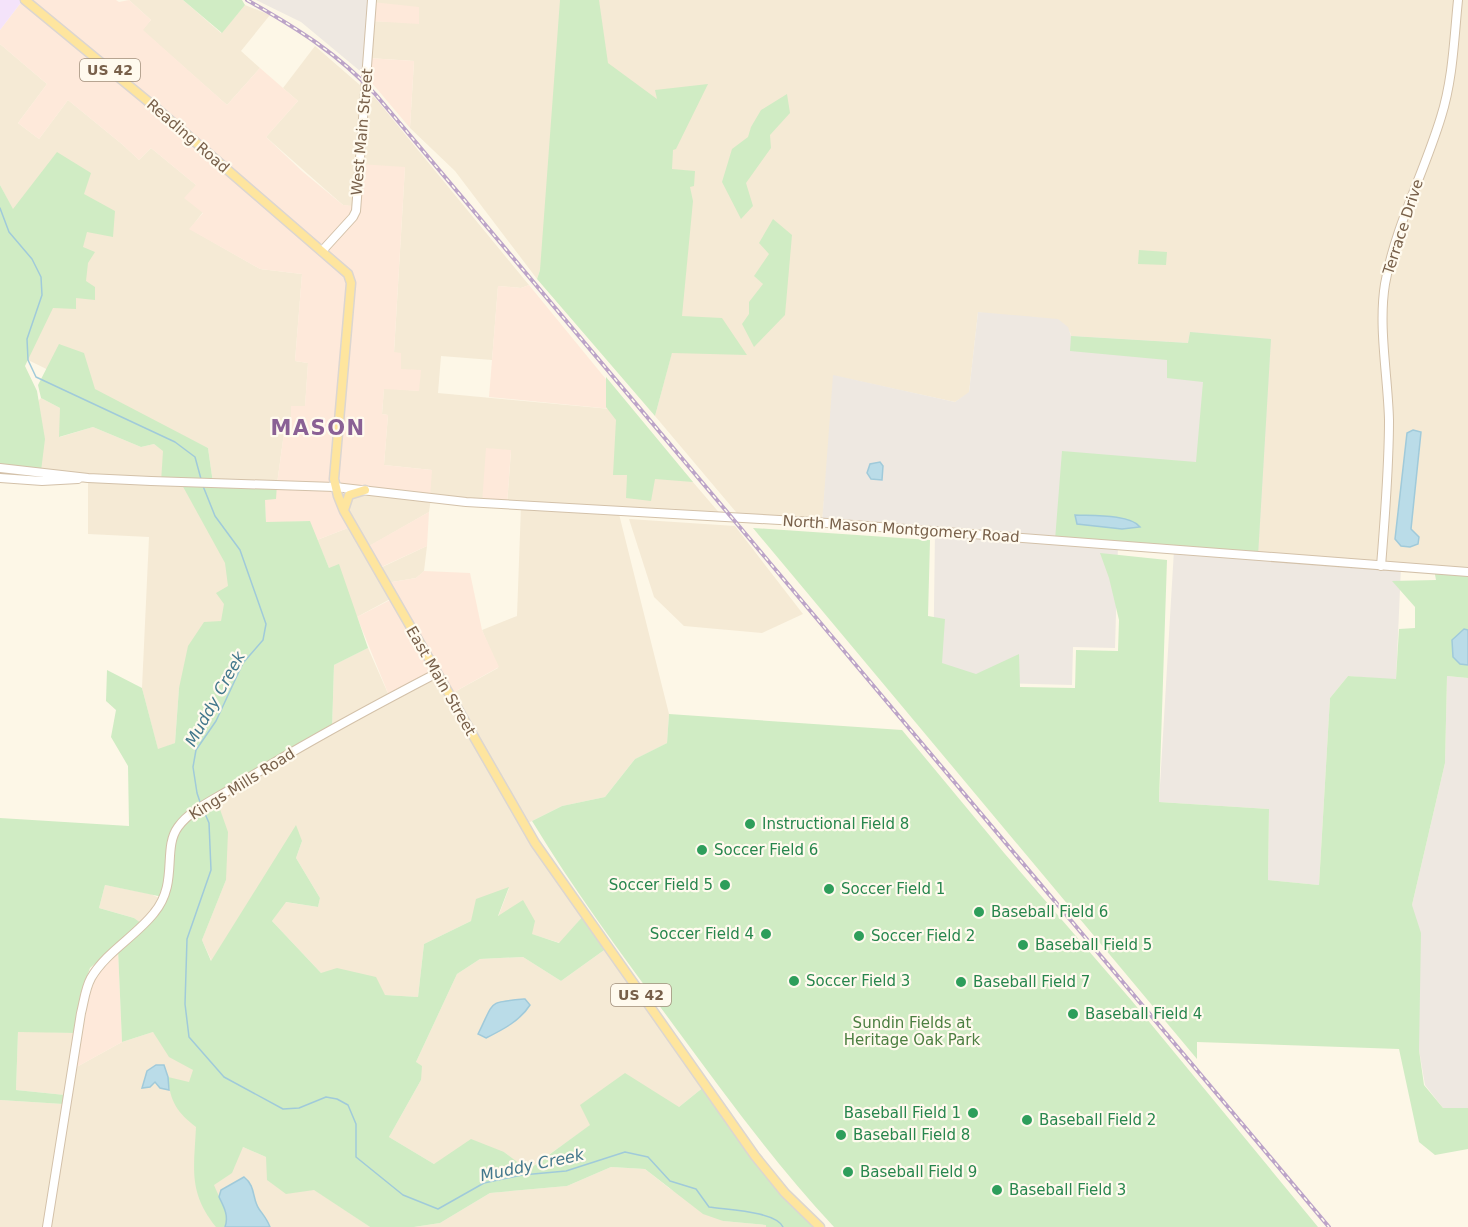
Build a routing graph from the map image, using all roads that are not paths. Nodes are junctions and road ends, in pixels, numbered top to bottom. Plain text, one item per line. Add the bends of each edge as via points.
1 (25, 0) edge
2 (372, 0) edge
3 (1458, 0) edge
4 (322, 251) junction
5 (0, 468) edge
6 (0, 478) edge
7 (88, 478) junction
8 (335, 487) junction
9 (365, 490) junction
10 (344, 511) junction
11 (1382, 566) junction
12 (1468, 572) edge
13 (437, 673) junction
14 (47, 1227) edge
15 (820, 1227) edge

1 - 4 main road, Reading Road / US 42
2 - 4 main road, West Main Street via 356,211
3 - 11 main road, Terrace Drive via 1448,90 1384,288 1388,452
4 - 8 main road, Reading Road / US 42 via 348,274 351,283
5 - 7 main road
6 - 7 main road
7 - 8 main road, North Mason Montgomery Road
8 - 9 main road, North Mason Montgomery Road
8 - 10 main road, East Main Street / US 42
9 - 10 main road via 349,495
9 - 11 main road, North Mason Montgomery Road via 474,502 803,522
10 - 13 main road, East Main Street / US 42
11 - 12 main road, North Mason Montgomery Road
13 - 14 main road, Kings Mills Road via 298,749 216,798 177,828 163,900 98,968 88,984
13 - 15 main road, East Main Street / US 42 via 554,872 754,1156

